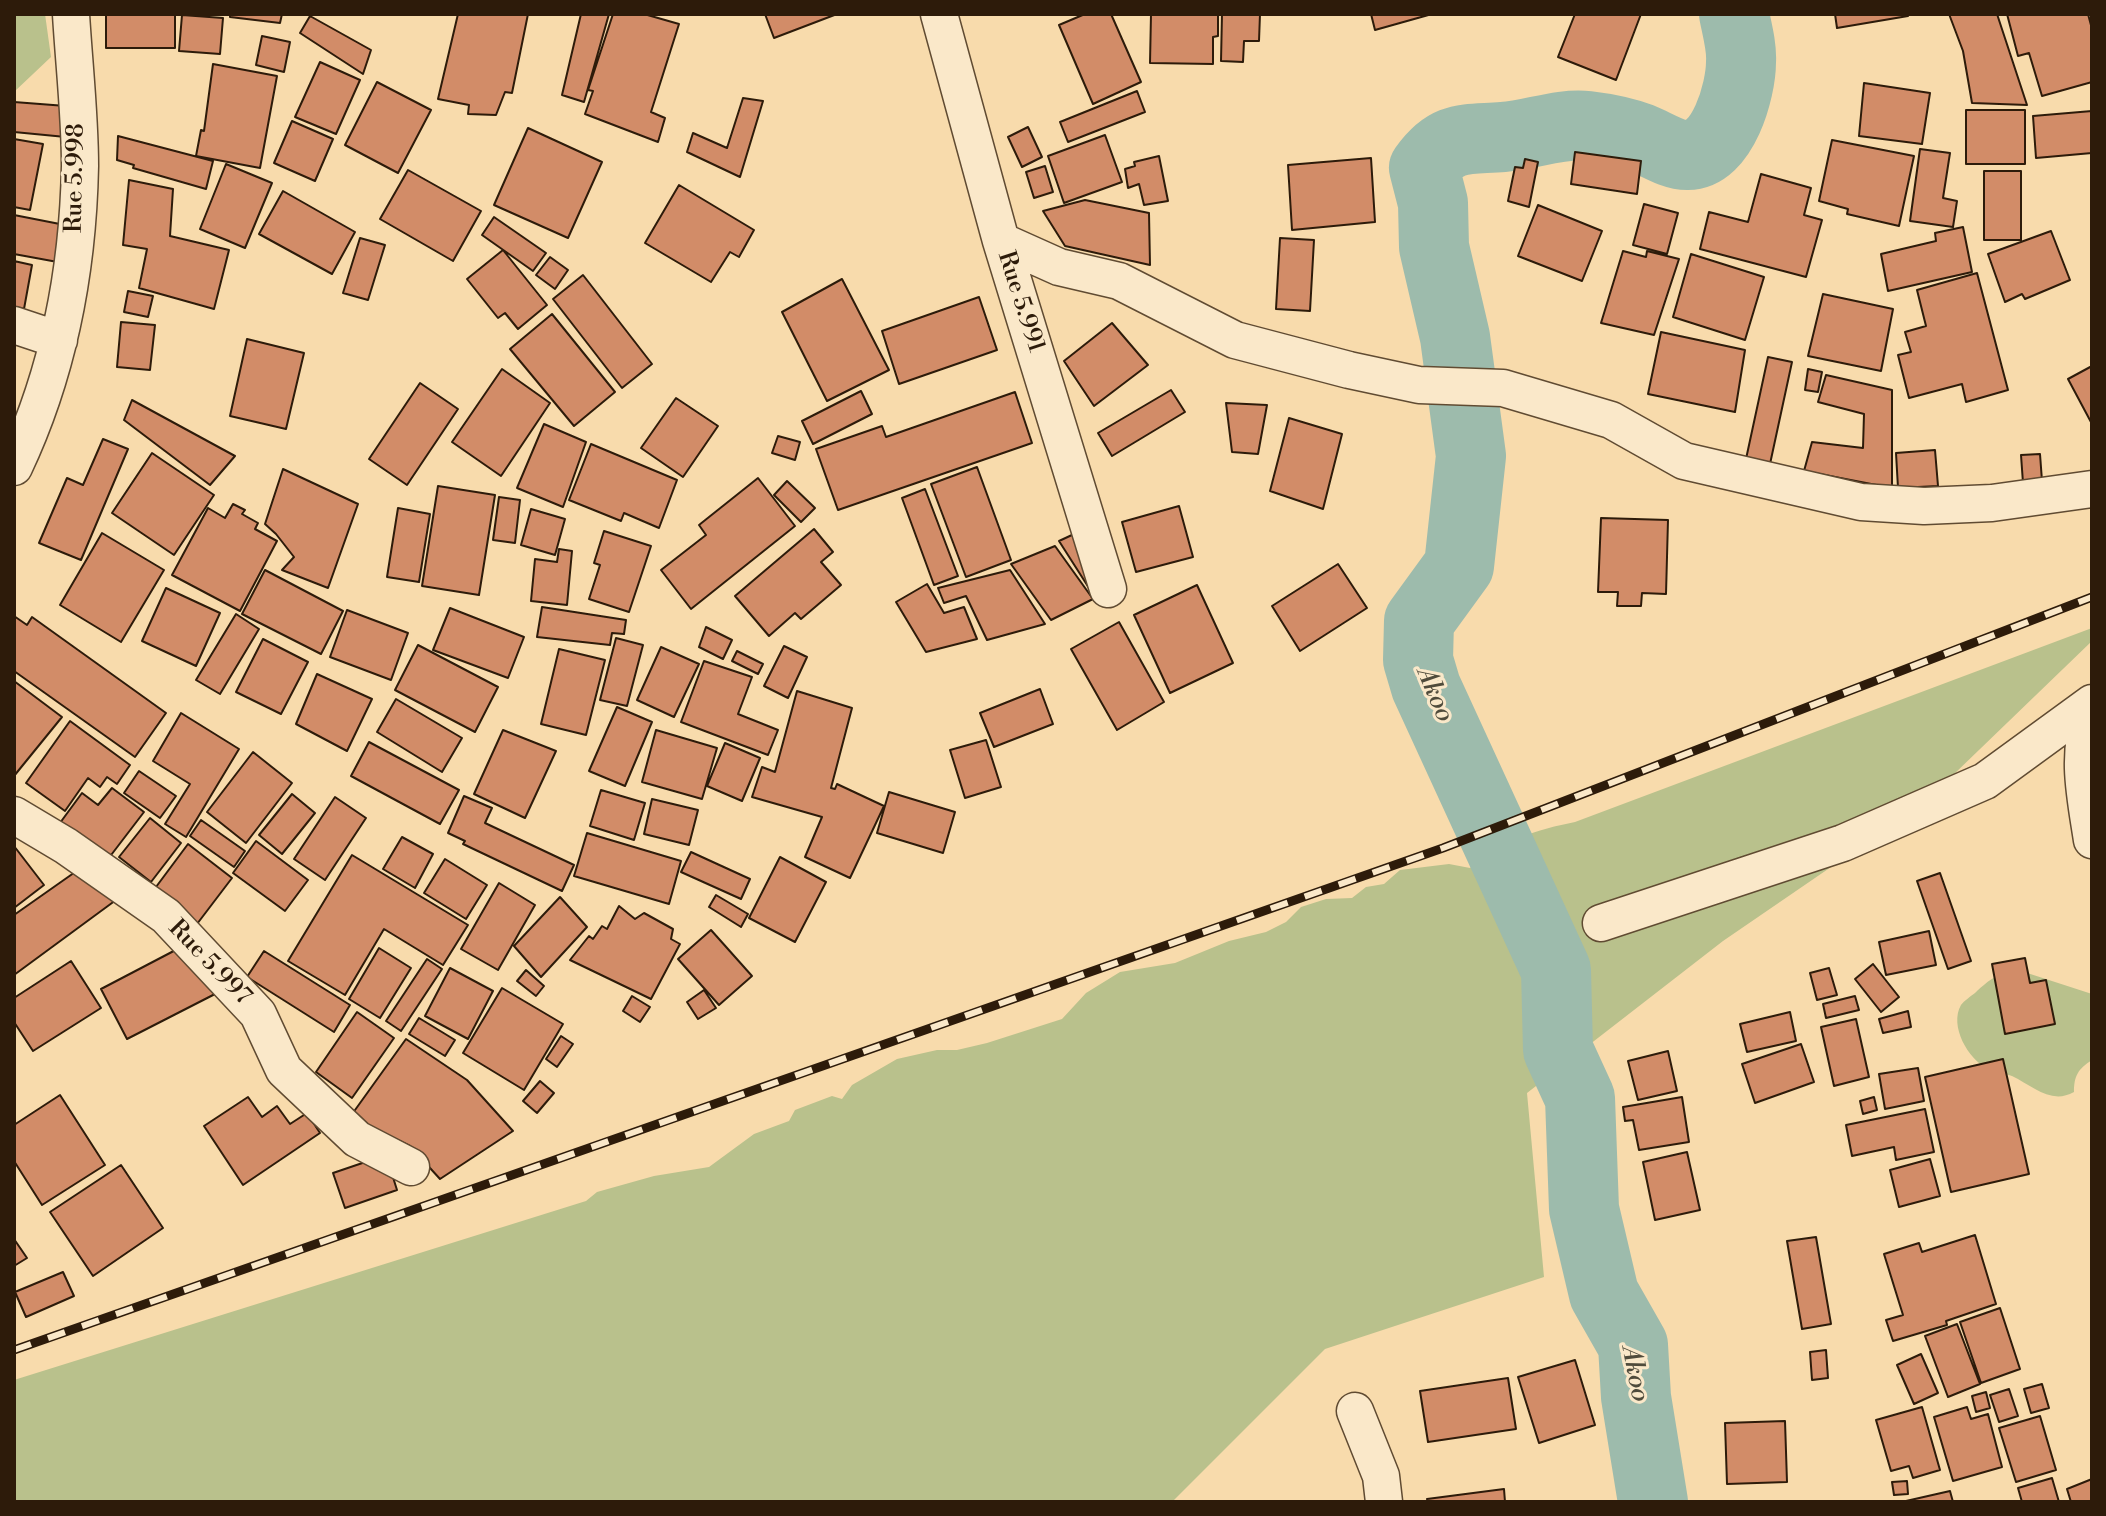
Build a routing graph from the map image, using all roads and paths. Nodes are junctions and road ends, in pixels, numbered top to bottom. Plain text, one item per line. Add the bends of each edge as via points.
1 (71, 14) edge
2 (944, 15) edge
3 (1001, 241) junction
4 (14, 325) edge
5 (59, 340) junction
6 (14, 467) edge
7 (2092, 489) edge
8 (1108, 589) dead end
9 (2092, 703) edge
10 (2092, 714) edge
11 (14, 815) edge
12 (2092, 840) edge
13 (1601, 923) dead end
14 (411, 1167) dead end
15 (1355, 1411) dead end
16 (1384, 1502) edge

1 - 5 street, Rue 5.998 via 80,164 74,255
2 - 3 street, Rue 5.991
3 - 7 street via 1059,267 1119,281 1235,340 1419,385 1503,388 1611,420 1684,461 1861,502 1992,503
3 - 8 street, Rue 5.991
4 - 5 street
5 - 6 street, Rue 5.998 via 34,426
9 - 13 street via 1985,781 1843,843
10 - 12 street via 2082,766
11 - 14 street, Rue 5.997 via 166,916 258,1014 284,1070 357,1139
15 - 16 street via 1381,1476

